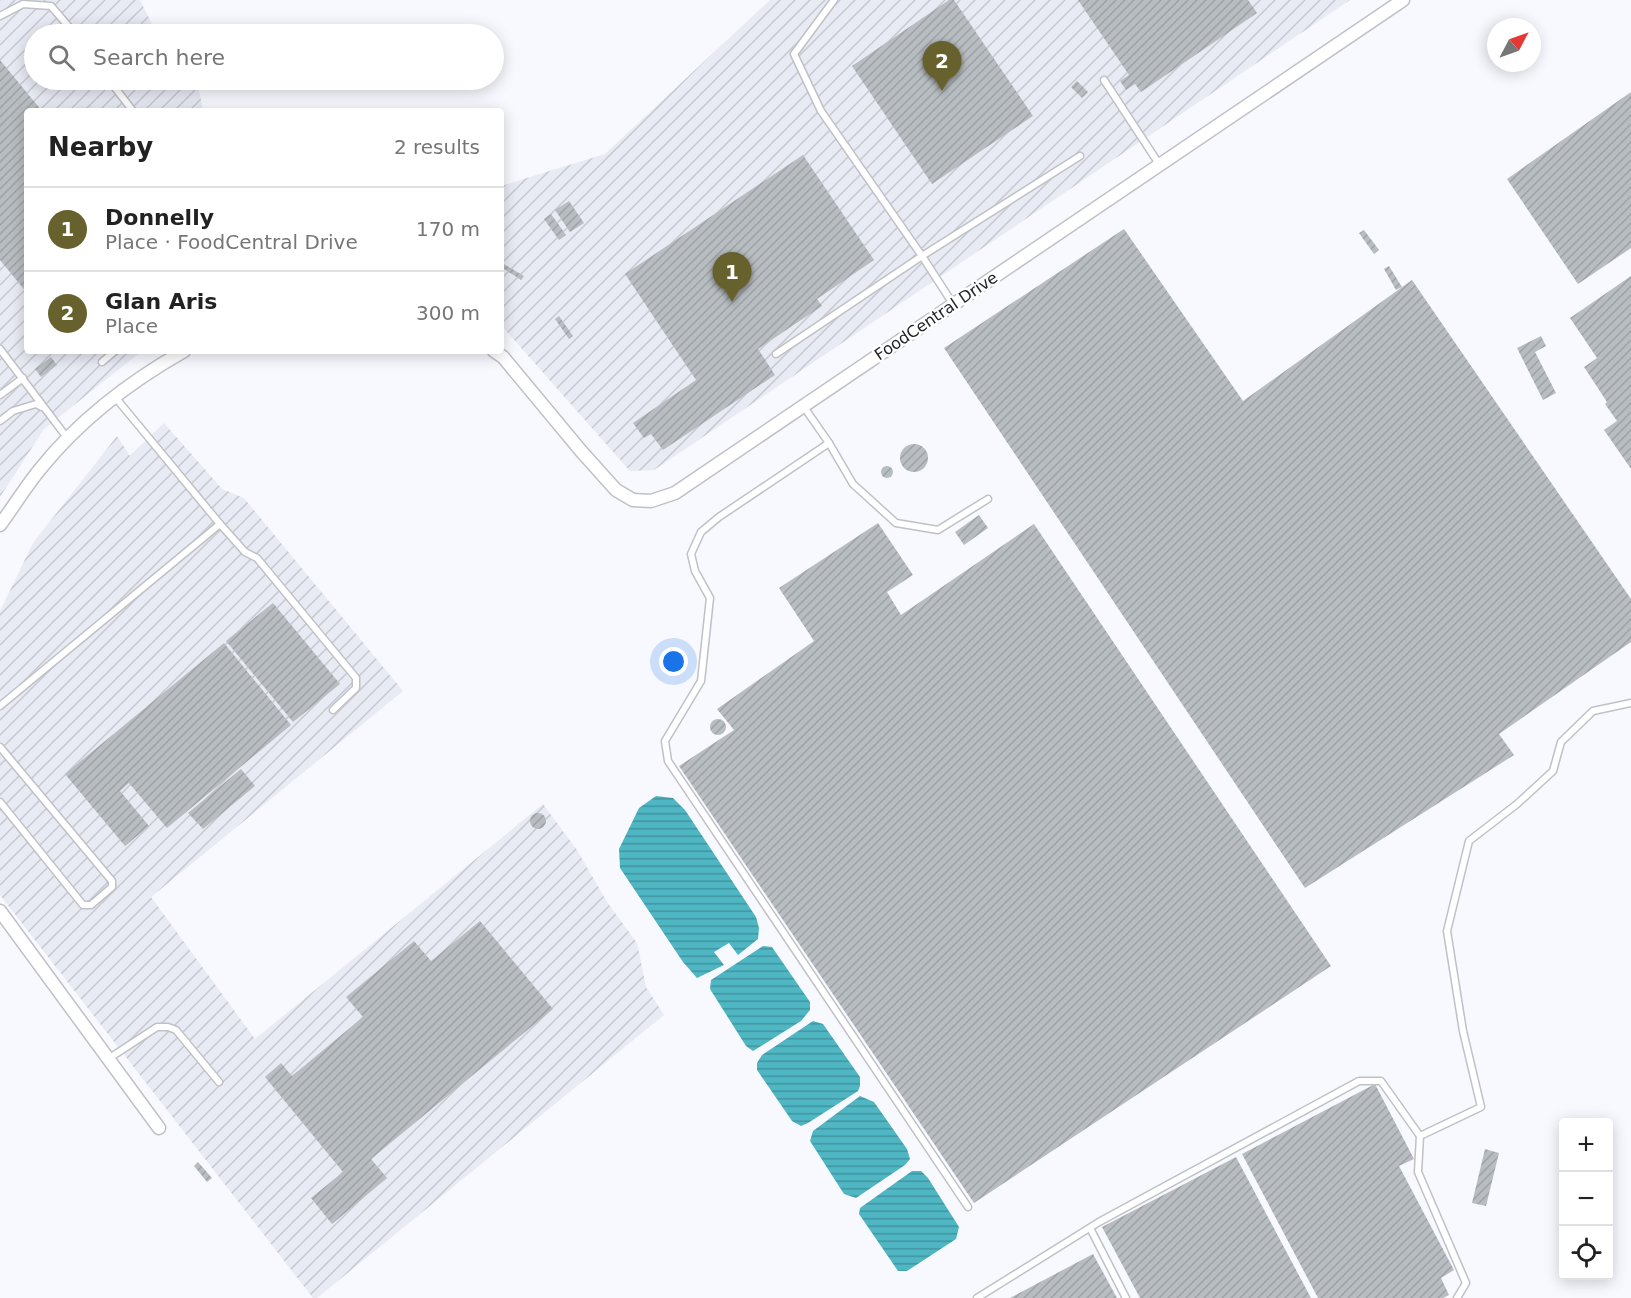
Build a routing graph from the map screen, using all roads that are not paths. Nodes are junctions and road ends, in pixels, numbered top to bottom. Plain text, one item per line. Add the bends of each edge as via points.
1 (834, 0) edge
2 (1403, 0) edge
3 (0, 16) edge
4 (66, 24) edge
5 (1104, 80) dead end
6 (117, 90) edge
7 (131, 108) edge
8 (1080, 156) dead end
9 (1160, 165) junction
10 (922, 256) junction
11 (953, 305) junction
12 (0, 349) edge
13 (112, 354) edge
14 (180, 354) edge
15 (498, 354) edge
16 (776, 354) dead end
17 (102, 362) dead end
18 (23, 378) junction
19 (0, 395) edge
20 (115, 397) junction
21 (804, 407) junction
22 (46, 409) junction
23 (0, 421) edge
24 (69, 439) junction
25 (829, 443) junction
26 (988, 499) dead end
27 (220, 524) junction
28 (0, 525) edge
29 (1631, 703) edge
30 (0, 706) edge
31 (333, 710) dead end
32 (0, 747) edge
33 (0, 802) edge
34 (0, 911) edge
35 (108, 1059) junction
36 (219, 1082) dead end
37 (159, 1128) dead end
38 (1420, 1136) junction
39 (968, 1207) dead end
40 (1090, 1228) junction
41 (977, 1298) edge
42 (1126, 1298) edge
43 (1457, 1298) edge

1 - 10 lane via 794,54 821,111
2 - 9 street, FoodCentral Drive
3 - 4 lane via 23,4 51,6
5 - 9 lane
6 - 7 lane
8 - 10 lane
9 - 11 street, FoodCentral Drive
10 - 11 lane
10 - 16 lane
11 - 21 street, FoodCentral Drive
12 - 18 lane
13 - 17 lane
14 - 20 street
15 - 21 street, FoodCentral Drive via 599,472 616,490 633,500 651,501 675,493
18 - 19 lane
18 - 22 lane
20 - 24 street
20 - 27 lane
21 - 25 lane
22 - 23 lane via 36,404 13,411
22 - 24 lane
24 - 28 street via 42,467
25 - 26 lane via 853,484 896,523 938,530
25 - 39 lane via 701,532 691,554 695,571 711,598 701,681 665,741 668,761
27 - 30 lane
27 - 31 lane via 245,552 257,558 356,678 356,688
29 - 38 lane via 1593,711 1561,742 1553,771 1469,841 1447,931 1481,1107
32 - 33 lane via 112,881 112,887 91,905 83,905
34 - 35 street
35 - 36 lane via 157,1027 168,1027 176,1030
35 - 37 street
38 - 40 lane via 1381,1081 1359,1081
38 - 43 lane via 1418,1172 1466,1282
40 - 41 lane
40 - 42 lane

